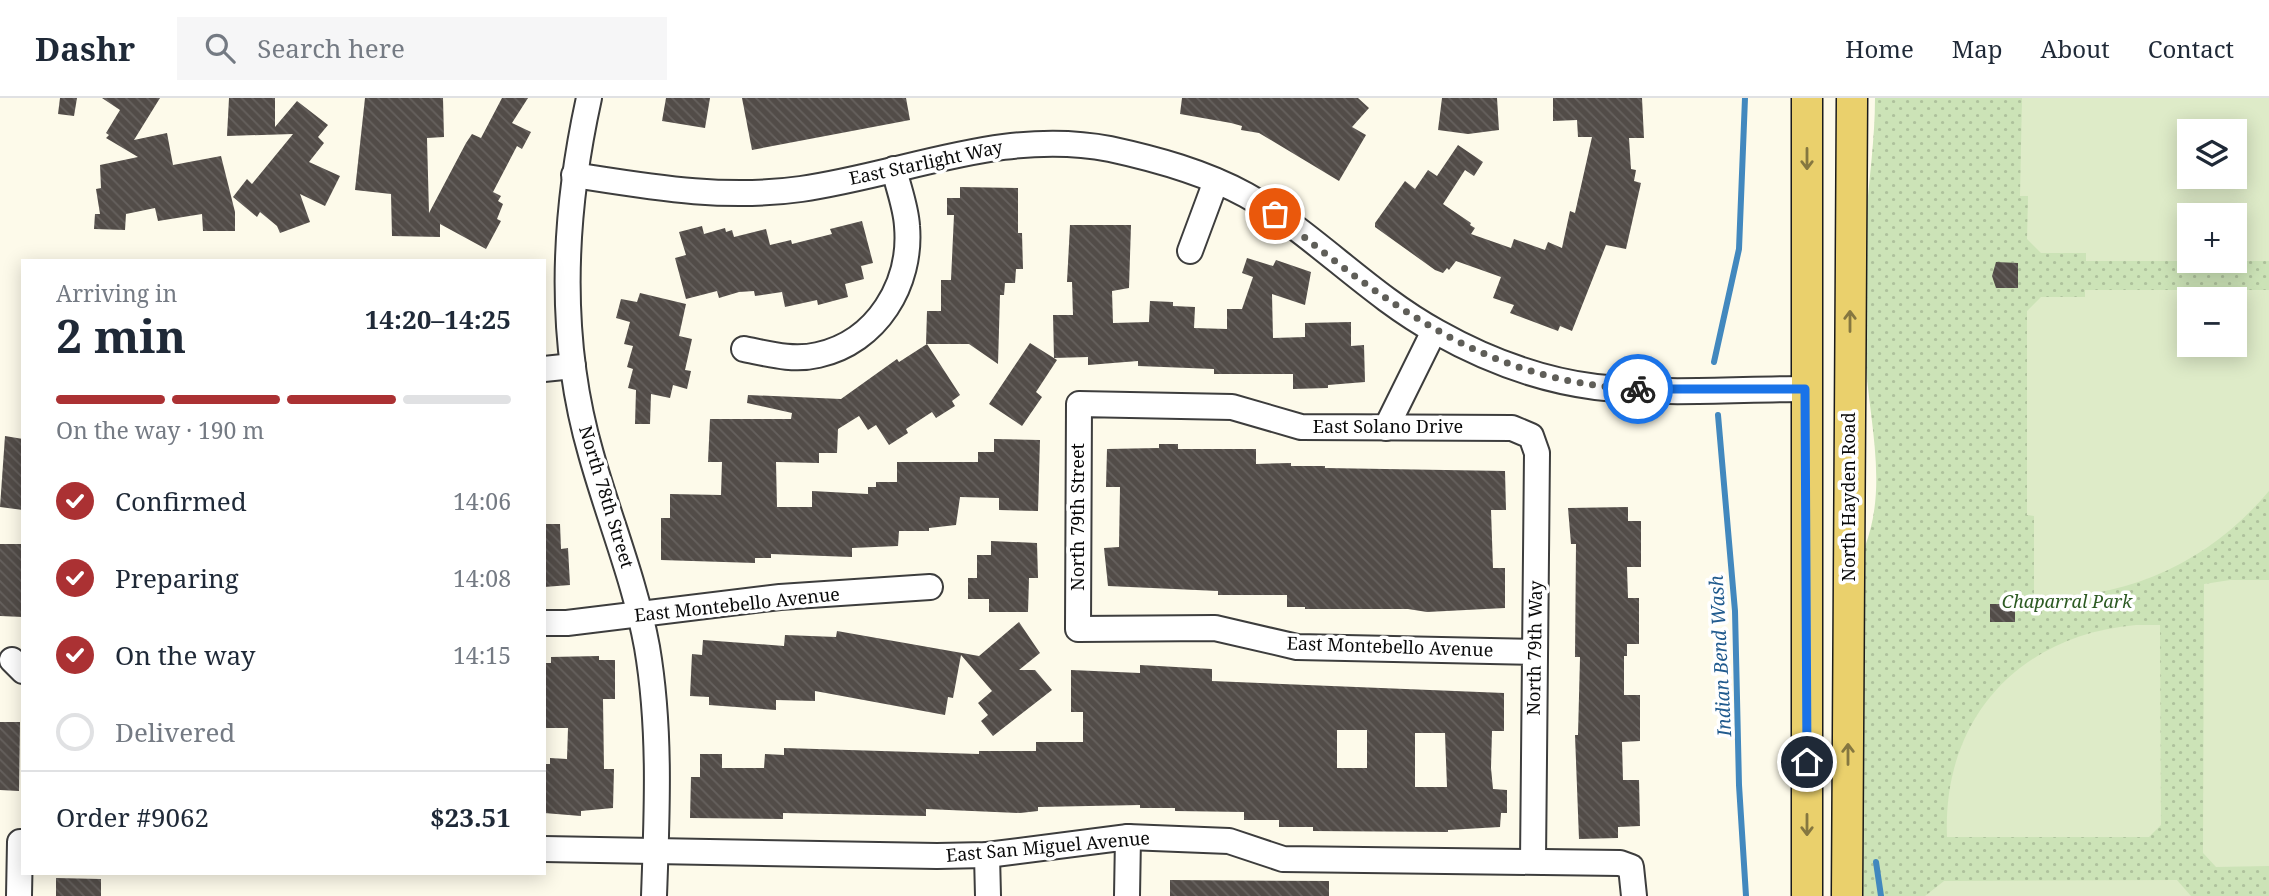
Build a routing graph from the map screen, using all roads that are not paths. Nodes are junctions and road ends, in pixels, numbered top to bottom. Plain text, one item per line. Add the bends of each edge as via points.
1 (589, 98) edge
2 (1807, 98) edge
3 (1852, 98) edge
4 (894, 169) junction
5 (574, 175) junction
6 (1216, 181) junction
7 (1190, 251) dead end
8 (1434, 331) junction
9 (744, 349) dead end
10 (573, 366) junction
11 (546, 369) edge
12 (1805, 389) junction
13 (1079, 404) joint
14 (1386, 428) junction
15 (1531, 436) joint
16 (930, 587) dead end
17 (639, 615) junction
18 (546, 623) edge
19 (1078, 629) joint
20 (1535, 652) junction
21 (1128, 837) junction
22 (21, 842) edge
23 (546, 849) edge
24 (656, 850) junction
25 (987, 855) junction
26 (1533, 861) junction
27 (19, 896) edge
28 (654, 896) edge
29 (988, 896) edge
30 (1127, 896) edge
31 (1634, 896) edge
32 (1807, 896) edge
33 (1847, 896) edge

1 - 5 street, North 78th Street
2 -> 12 main road
33 -> 3 main road, North Hayden Road
4 - 5 street, East Starlight Way via 804,189 752,194 695,193
4 - 6 street, East Starlight Way via 985,148 1045,143 1105,148 1157,159
4 - 9 street via 907,224 907,251 901,282 878,319 848,343 819,355 784,358
5 - 10 street, North 78th Street via 567,284
6 - 7 street
6 - 8 street, East Starlight Way via 1275,214
8 - 12 street, East Starlight Way via 1520,369 1595,387
8 - 14 street
10 - 11 street
10 - 17 street, North 78th Street via 591,454
12 -> 32 main road
13 - 14 street, East Solano Drive via 1232,407 1301,427
13 - 19 street, North 79th Street
14 - 15 street, East Solano Drive via 1512,428
15 - 20 street, North 79th Way via 1537,453
16 - 17 street, East Montebello Avenue via 780,597
17 - 18 street, East Montebello Avenue
17 - 24 street, North 78th Street via 656,738
19 - 20 street, East Montebello Avenue via 1215,628 1297,647
20 - 26 street, North 79th Way
21 - 25 street, East San Miguel Avenue
21 - 26 street, East San Miguel Avenue via 1229,841 1283,859
21 - 30 street
22 - 27 street
23 - 24 street, East San Miguel Avenue
24 - 25 street, East San Miguel Avenue
24 - 28 street, North 78th Street
25 - 29 street
26 - 31 street, East San Miguel Avenue via 1620,863 1631,867

